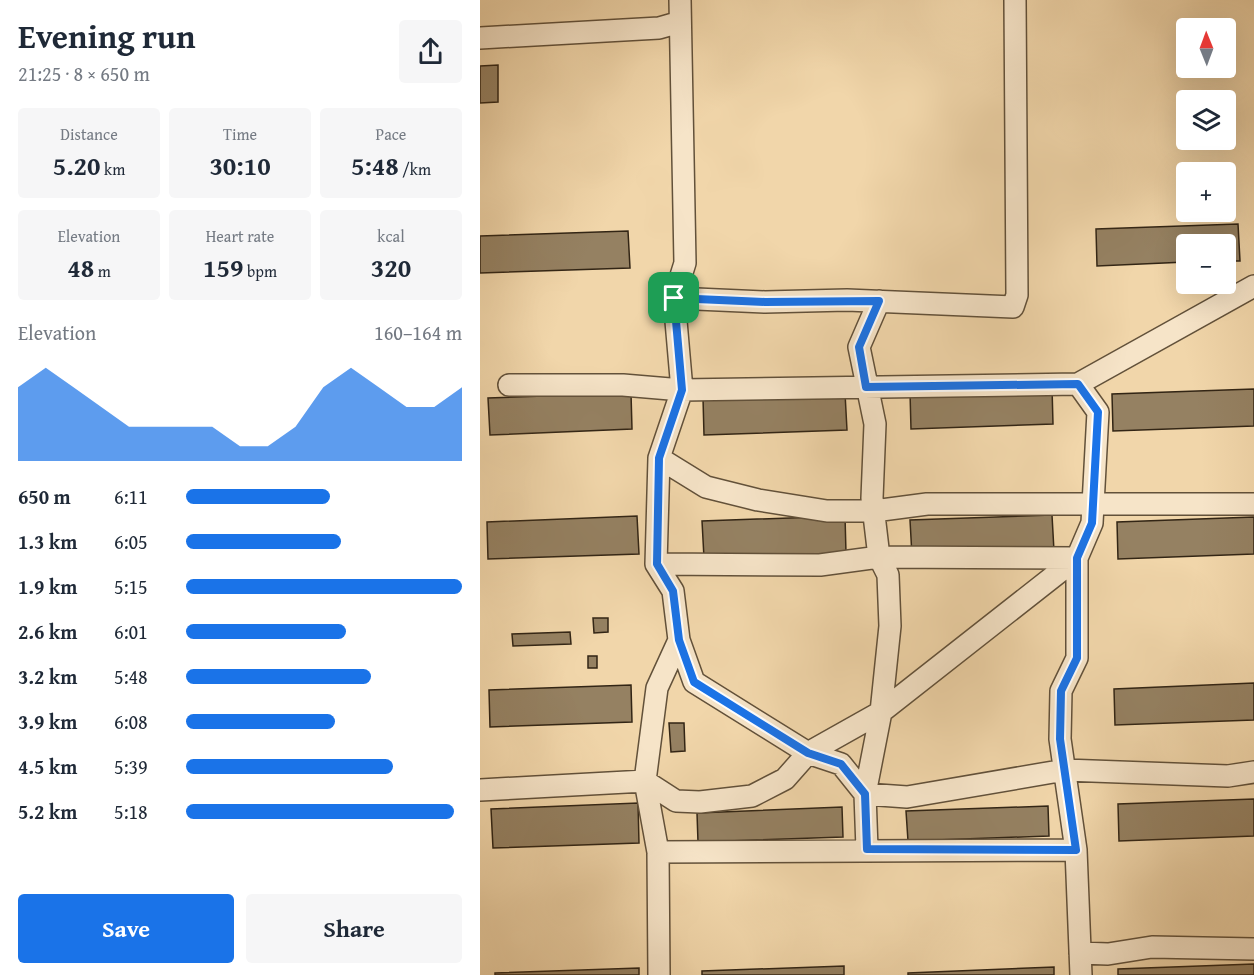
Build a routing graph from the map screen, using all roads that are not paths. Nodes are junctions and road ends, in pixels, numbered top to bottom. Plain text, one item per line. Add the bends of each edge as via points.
1 (680, 0) edge
2 (1015, 0) edge
3 (680, 22) junction
4 (480, 38) edge
5 (1254, 286) edge
6 (674, 298) junction
7 (879, 301) junction
8 (1078, 384) junction
9 (509, 385) dead end
10 (866, 387) junction
11 (682, 390) junction
12 (659, 458) junction
13 (1254, 504) edge
14 (1093, 505) junction
15 (874, 511) junction
16 (879, 557) junction
17 (1077, 558) junction
18 (657, 564) junction
19 (679, 640) junction
20 (881, 712) junction
21 (808, 753) junction
22 (1065, 770) junction
23 (1254, 772) edge
24 (645, 781) junction
25 (480, 790) edge
26 (865, 794) junction
27 (867, 849) junction
28 (1076, 850) junction
29 (658, 852) junction
30 (1254, 949) edge
31 (1080, 953) junction
32 (659, 975) edge
33 (1081, 975) edge

1 - 3 street
2 - 7 street via 1017,295 1013,307
3 - 4 street via 659,28
3 - 6 street via 685,263
5 - 8 street
6 - 7 street
6 - 11 street
7 - 10 street via 859,347
8 - 10 street
8 - 14 street via 1098,412
9 - 11 street via 623,385
10 - 11 street
10 - 15 street via 875,424
11 - 12 street
12 - 15 street via 706,487 827,511
12 - 18 street
13 - 14 street
14 - 15 street via 927,504
14 - 17 street via 1092,523
15 - 16 street
16 - 17 street
16 - 18 street via 820,565
16 - 20 street via 888,575 890,626
17 - 20 street
17 - 22 street via 1077,658 1061,691 1060,739
18 - 19 street via 673,591
19 - 21 street via 694,682
19 - 24 street via 657,688
20 - 21 street
20 - 26 street
21 - 24 street via 785,779 752,796 676,801
21 - 26 street via 841,764
22 - 23 street via 1228,776
22 - 26 street via 907,797
22 - 28 street
24 - 25 street
24 - 29 street
26 - 27 street
27 - 28 street
27 - 29 street
28 - 31 street
29 - 32 street
30 - 31 street via 1152,947 1108,954
31 - 33 street

